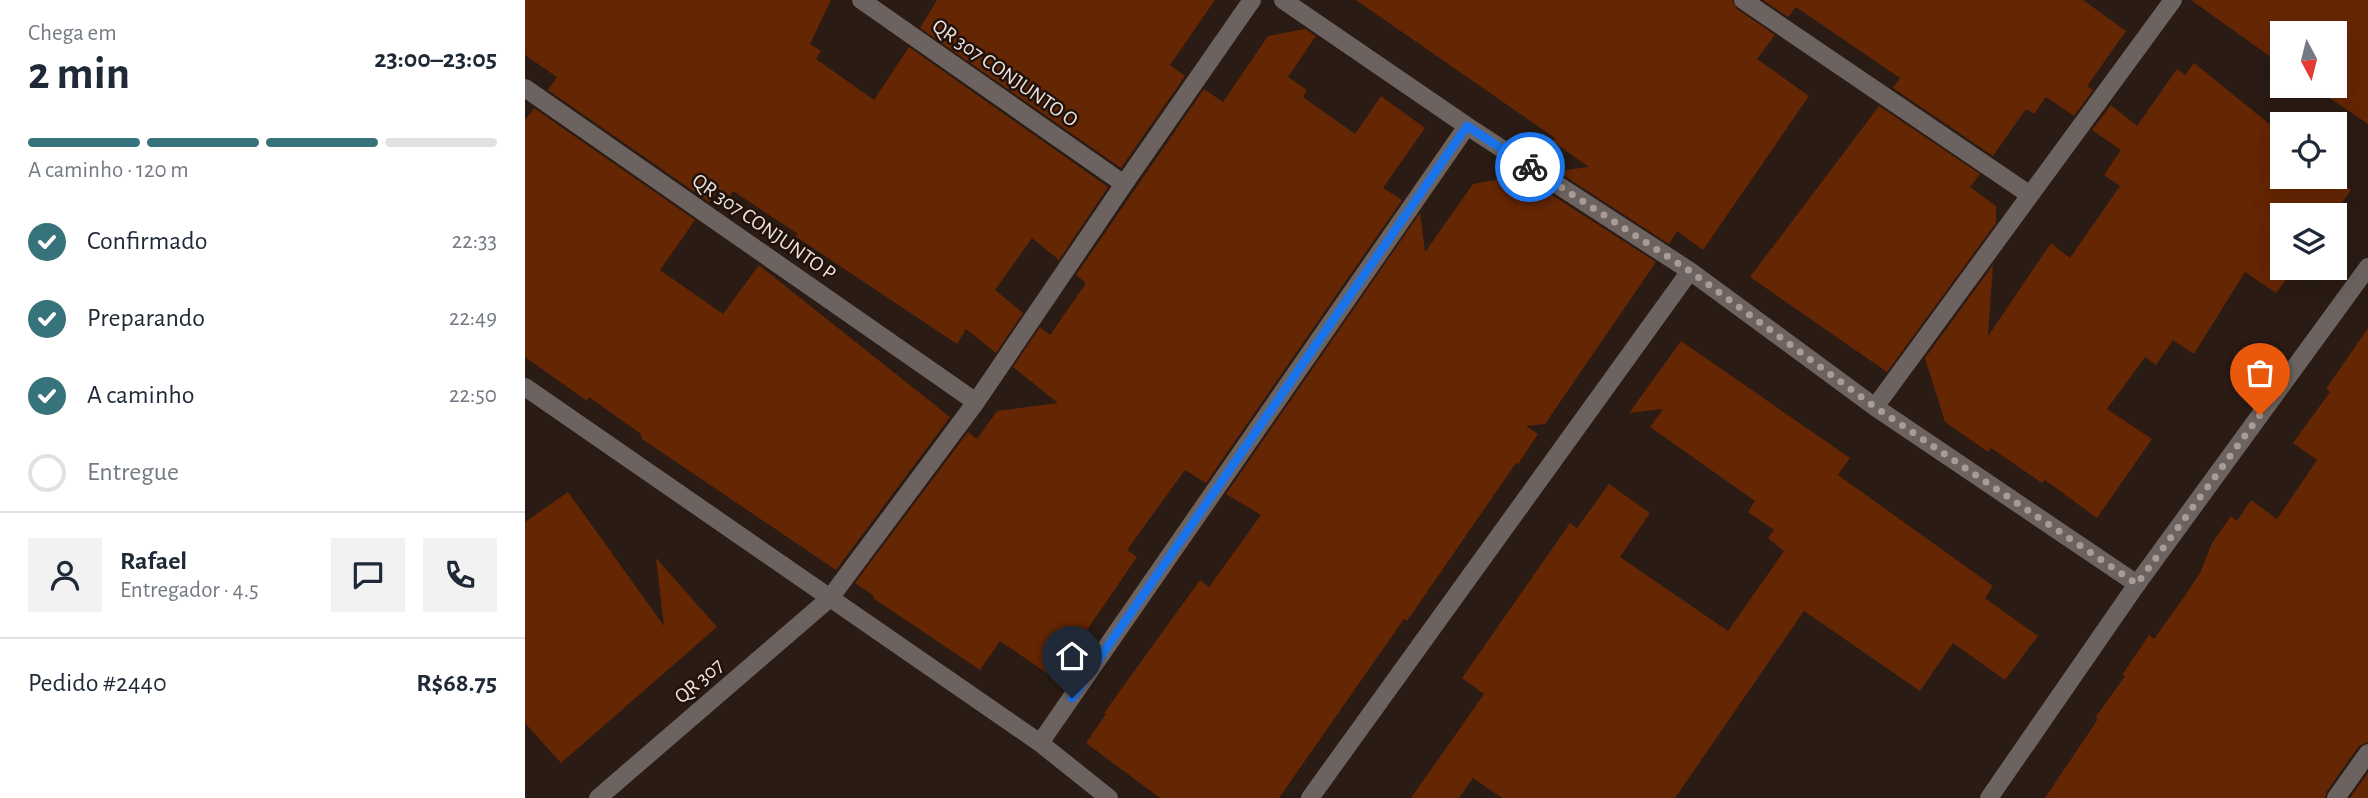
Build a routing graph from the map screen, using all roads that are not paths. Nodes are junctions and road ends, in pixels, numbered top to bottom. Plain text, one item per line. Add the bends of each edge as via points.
1 (861, 0) edge
2 (1252, 0) edge
3 (1283, 0) edge
4 (1743, 0) edge
5 (2173, 0) edge
6 (525, 88) edge
7 (1467, 126) junction
8 (1123, 184) junction
9 (2031, 195) junction
10 (2368, 267) edge
11 (1690, 271) junction
12 (525, 387) edge
13 (977, 402) junction
14 (1875, 407) junction
15 (2137, 584) junction
16 (830, 598) junction
17 (1040, 743) junction
18 (2368, 753) edge
19 (599, 798) edge
20 (1109, 798) edge
21 (1310, 798) edge
22 (1989, 798) edge
23 (2336, 798) edge

1 - 8 street, QR 307 CONJUNTO O
2 - 8 street, QR 307
3 - 7 street
4 - 9 street
5 - 9 street
6 - 13 street, QR 307 CONJUNTO P
7 - 11 street
7 - 17 street
8 - 13 street, QR 307
9 - 14 street
10 - 15 street
11 - 14 street
11 - 21 street
12 - 16 street
13 - 16 street, QR 307
14 - 15 street
15 - 22 street
16 - 17 street
16 - 19 street, QR 307
17 - 20 street
18 - 23 street

